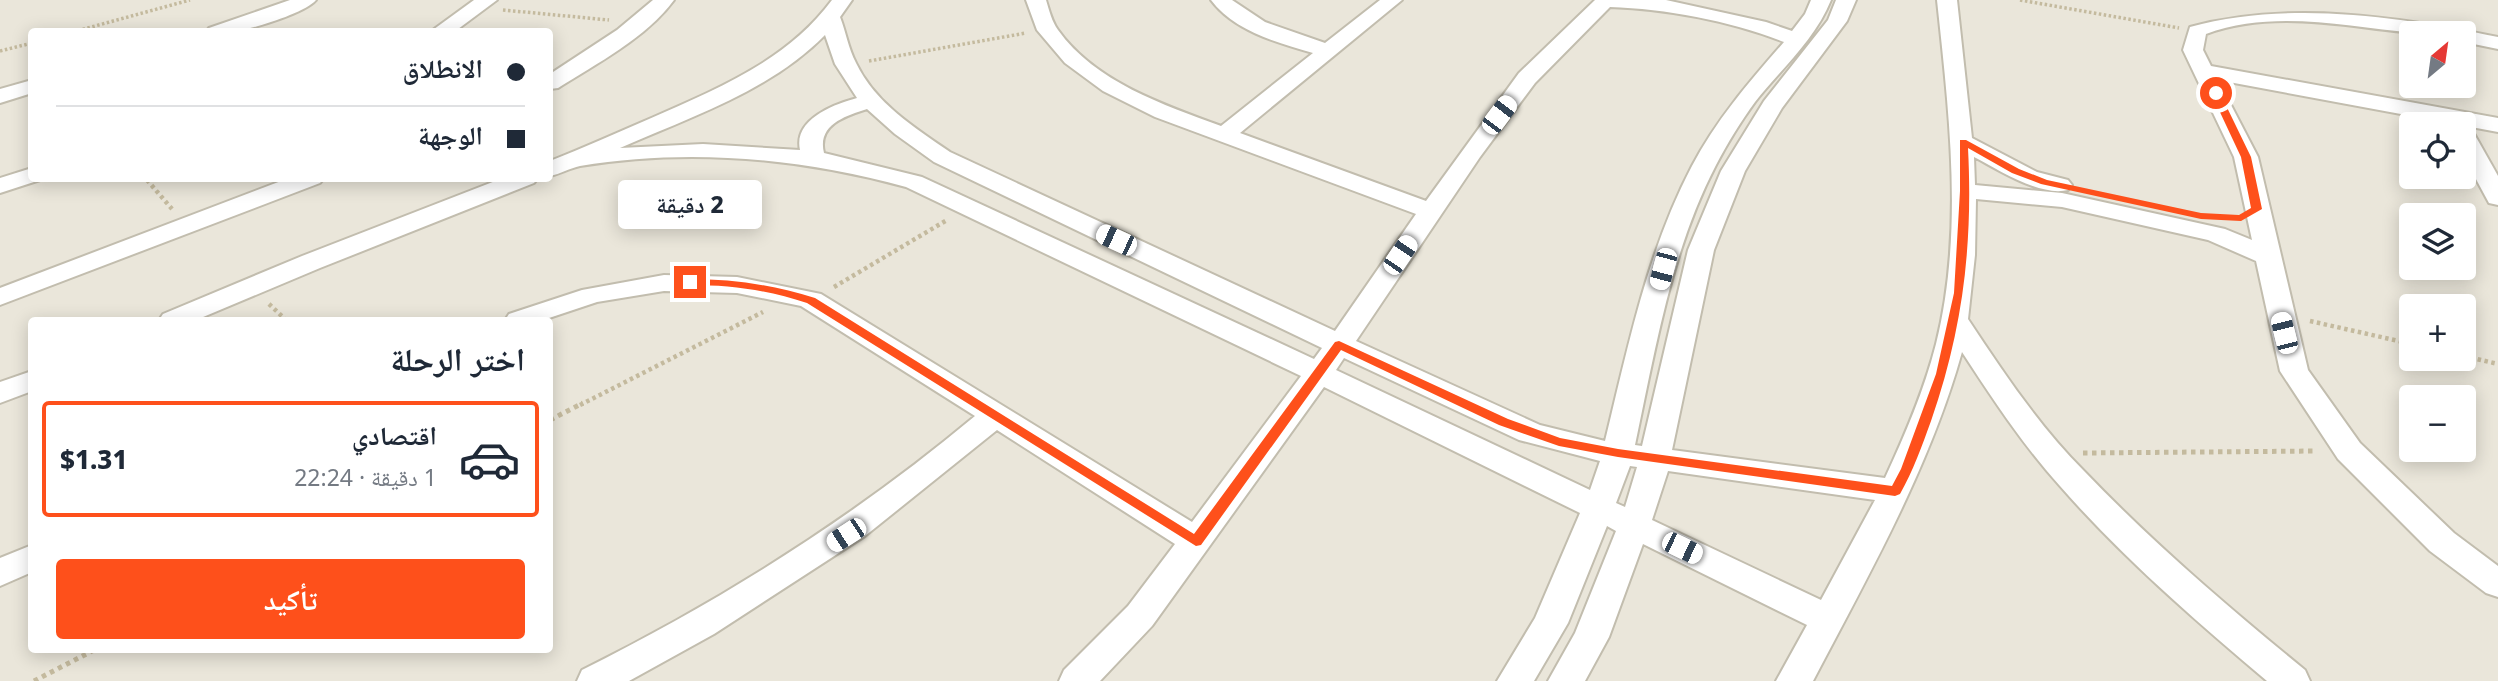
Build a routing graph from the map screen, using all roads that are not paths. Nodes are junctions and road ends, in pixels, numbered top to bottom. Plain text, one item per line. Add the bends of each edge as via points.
1 (306, 0) edge
2 (664, 0) edge
3 (1036, 0) edge
4 (1221, 0) edge
5 (1392, 0) edge
6 (1722, 0) edge
7 (1846, 0) edge
8 (1947, 0) edge
9 (1606, 1) edge
10 (482, 4) edge
11 (836, 9) edge
12 (1799, 16) edge
13 (2399, 24) edge
14 (229, 28) edge
15 (446, 28) edge
16 (2476, 38) edge
17 (2498, 43) edge
18 (1329, 51) junction
19 (2206, 71) junction
20 (553, 81) edge
21 (28, 87) edge
22 (0, 96) edge
23 (871, 102) junction
24 (2399, 112) edge
25 (2476, 125) edge
26 (2498, 125) edge
27 (1226, 133) junction
28 (1963, 142) junction
29 (813, 156) junction
30 (2476, 157) edge
31 (561, 165) edge
32 (28, 176) edge
33 (301, 182) edge
34 (516, 182) edge
35 (0, 186) edge
36 (1965, 191) junction
37 (2498, 198) edge
38 (2257, 209) junction
39 (1430, 211) junction
40 (2266, 256) junction
41 (0, 297) edge
42 (180, 317) edge
43 (526, 317) edge
44 (1954, 319) junction
45 (1339, 345) junction
46 (1319, 373) junction
47 (28, 382) edge
48 (0, 393) edge
49 (995, 416) junction
50 (1618, 453) junction
51 (1655, 458) junction
52 (1895, 491) junction
53 (1599, 508) junction
54 (1634, 525) junction
55 (1196, 541) junction
56 (28, 559) edge
57 (0, 573) edge
58 (2498, 584) edge
59 (1827, 619) junction
60 (595, 681) edge
61 (1077, 681) edge
62 (1515, 681) edge
63 (1566, 681) edge
64 (1794, 681) edge
65 (2292, 681) edge

1 - 14 street
2 - 20 street via 601,53
3 - 27 street via 1047,30 1072,59 1111,86 1163,112
4 - 18 street via 1263,28
5 - 18 street
6 - 12 street
7 - 51 street via 1837,21 1772,106 1733,171 1700,250
8 - 28 street
9 - 12 street via 1653,3 1766,28
9 - 39 street via 1527,78
10 - 15 street
11 - 23 street via 835,41 844,65
11 - 31 street via 792,52 737,87
12 - 50 street via 1704,165 1669,245
13 - 19 street via 2348,14 2267,9 2236,13 2212,20 2197,32 2193,50
16 - 17 street
18 - 27 street
19 - 24 street
19 - 38 street via 2246,157
21 - 22 street
23 - 29 street via 820,124 808,146
23 - 45 street via 902,130 954,163
25 - 26 street
27 - 39 street
28 - 36 street
28 - 38 street via 2045,182 2212,217 2241,218
29 - 31 street via 698,149 636,152
29 - 46 street via 914,182
30 - 37 street
32 - 35 street
33 - 41 street
34 - 42 street
36 - 40 street via 2062,200 2216,234
36 - 44 street
38 - 40 street
39 - 45 street
40 - 58 street via 2294,372 2348,450 2442,542
43 - 49 street via 610,291 671,282 728,282 803,298
44 - 52 street via 1942,374
44 - 65 street via 2003,394 2071,478 2192,597
45 - 46 street
45 - 50 street via 1530,433
46 - 53 street
46 - 55 street
47 - 48 street
49 - 55 street
49 - 60 street via 928,474 846,535 751,596
50 - 51 street
50 - 53 street
51 - 52 street
51 - 54 street
52 - 59 street
53 - 54 street
53 - 62 street via 1550,623
54 - 59 street
54 - 63 street via 1591,637
55 - 61 street via 1140,616
56 - 57 street
59 - 64 street

